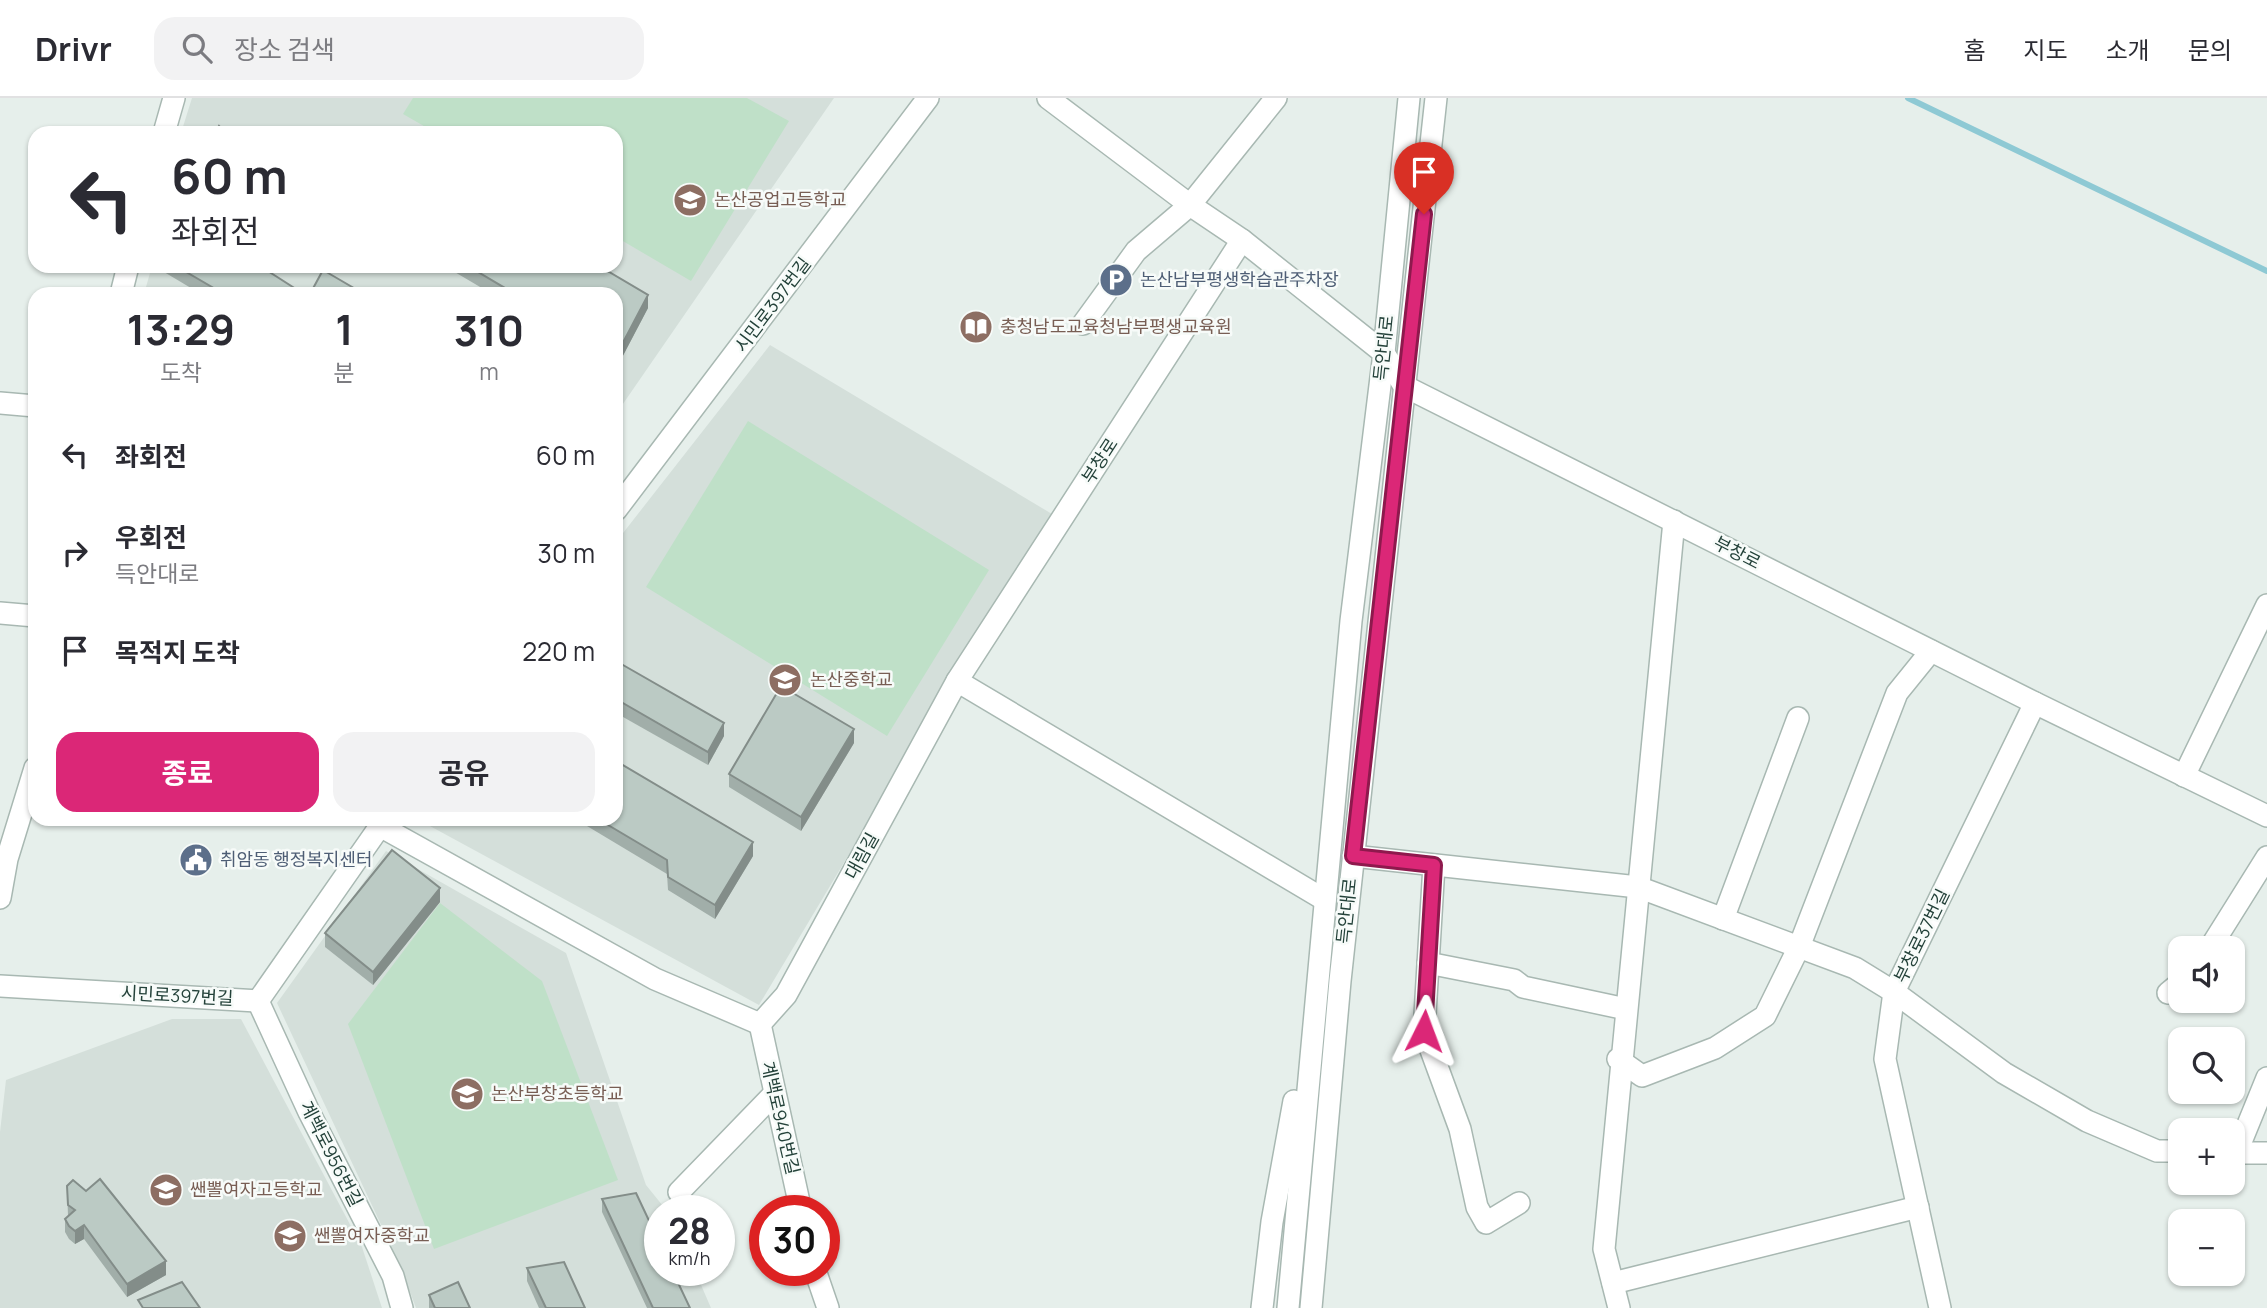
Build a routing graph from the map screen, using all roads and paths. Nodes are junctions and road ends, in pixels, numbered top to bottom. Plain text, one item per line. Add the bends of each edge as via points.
1 (174, 98) edge
2 (928, 98) edge
3 (1048, 98) edge
4 (1275, 98) edge
5 (1409, 98) edge
6 (1436, 98) edge
7 (166, 126) edge
8 (1190, 205) junction
9 (1242, 240) junction
10 (1083, 324) dead end
11 (1384, 353) junction
12 (1404, 386) junction
13 (0, 403) edge
14 (28, 405) edge
15 (623, 501) edge
16 (1674, 521) junction
17 (2267, 605) edge
18 (0, 613) edge
19 (28, 615) edge
20 (1931, 651) junction
21 (957, 681) junction
22 (2035, 703) junction
23 (1798, 718) dead end
24 (2184, 776) junction
25 (28, 791) edge
26 (2267, 816) edge
27 (380, 826) edge
28 (390, 826) edge
29 (1353, 856) junction
30 (2267, 857) edge
31 (1434, 865) junction
32 (1638, 887) junction
33 (0, 898) edge
34 (1325, 900) junction
35 (1723, 919) junction
36 (2218, 936) edge
37 (1799, 947) junction
38 (1428, 963) junction
39 (1316, 979) junction
40 (1340, 981) junction
41 (0, 986) edge
42 (1894, 992) junction
43 (258, 1001) junction
44 (1626, 1009) junction
45 (760, 1024) junction
46 (1620, 1061) junction
47 (2267, 1078) edge
48 (774, 1094) junction
49 (2245, 1129) edge
50 (2168, 1151) edge
51 (2267, 1153) edge
52 (2245, 1154) edge
53 (679, 1192) dead end
54 (797, 1195) edge
55 (1519, 1203) dead end
56 (1918, 1207) junction
57 (1613, 1283) junction
58 (820, 1286) edge
59 (402, 1308) edge
60 (828, 1308) edge
61 (1262, 1308) edge
62 (1288, 1308) edge
63 (1311, 1308) edge
64 (1324, 1308) edge
65 (1619, 1308) edge
66 (1940, 1308) edge

1 - 7 street
2 - 15 street, 시민로397번길
3 - 8 street
4 - 8 street
5 - 11 street, 득안대로
6 - 12 street, 득안대로
8 - 9 street
8 - 10 street via 1136,251
9 - 11 street
9 - 21 street, 부창로
11 - 12 street
11 - 34 street, 득안대로 via 1351,621
12 - 16 street, 부창로
12 - 29 street, 득안대로
13 - 14 street
16 - 20 street, 부창로
16 - 32 street
17 - 24 street
18 - 19 street
20 - 22 street, 부창로
20 - 37 street via 1897,693
21 - 34 street
21 - 45 street, 대림길 via 786,995
22 - 24 street, 부창로
22 - 42 street, 부창로37번길
23 - 35 street
24 - 26 street, 부창로
25 - 33 street
27 - 43 street, 시민로397번길
28 - 45 street via 655,979
29 - 31 street
29 - 40 street, 득안대로
30 - 36 street
31 - 32 street
31 - 38 street
32 - 35 street
32 - 44 street
34 - 39 street, 득안대로
35 - 37 street
37 - 42 street via 1856,968
37 - 46 street via 1765,1016 1715,1048 1642,1076
38 - 44 street
38 - 55 street via 1424,1031 1460,1129 1477,1207 1486,1223
39 - 61 street via 1272,1222
39 - 62 street, 득안대로
40 - 63 street, 득안대로
40 - 64 street via 1332,1219
41 - 43 street, 시민로397번길
42 - 50 street via 2004,1073 2087,1121
42 - 56 street, 부창로37번길 via 1885,1059
43 - 59 street, 계백로956번길 via 393,1276
44 - 46 street
45 - 48 street, 계백로940번길
46 - 57 street via 1604,1249
47 - 49 street
48 - 53 street
48 - 54 street, 계백로940번길
51 - 52 street
56 - 57 street
56 - 66 street, 부창로37번길
57 - 65 street
58 - 60 street

